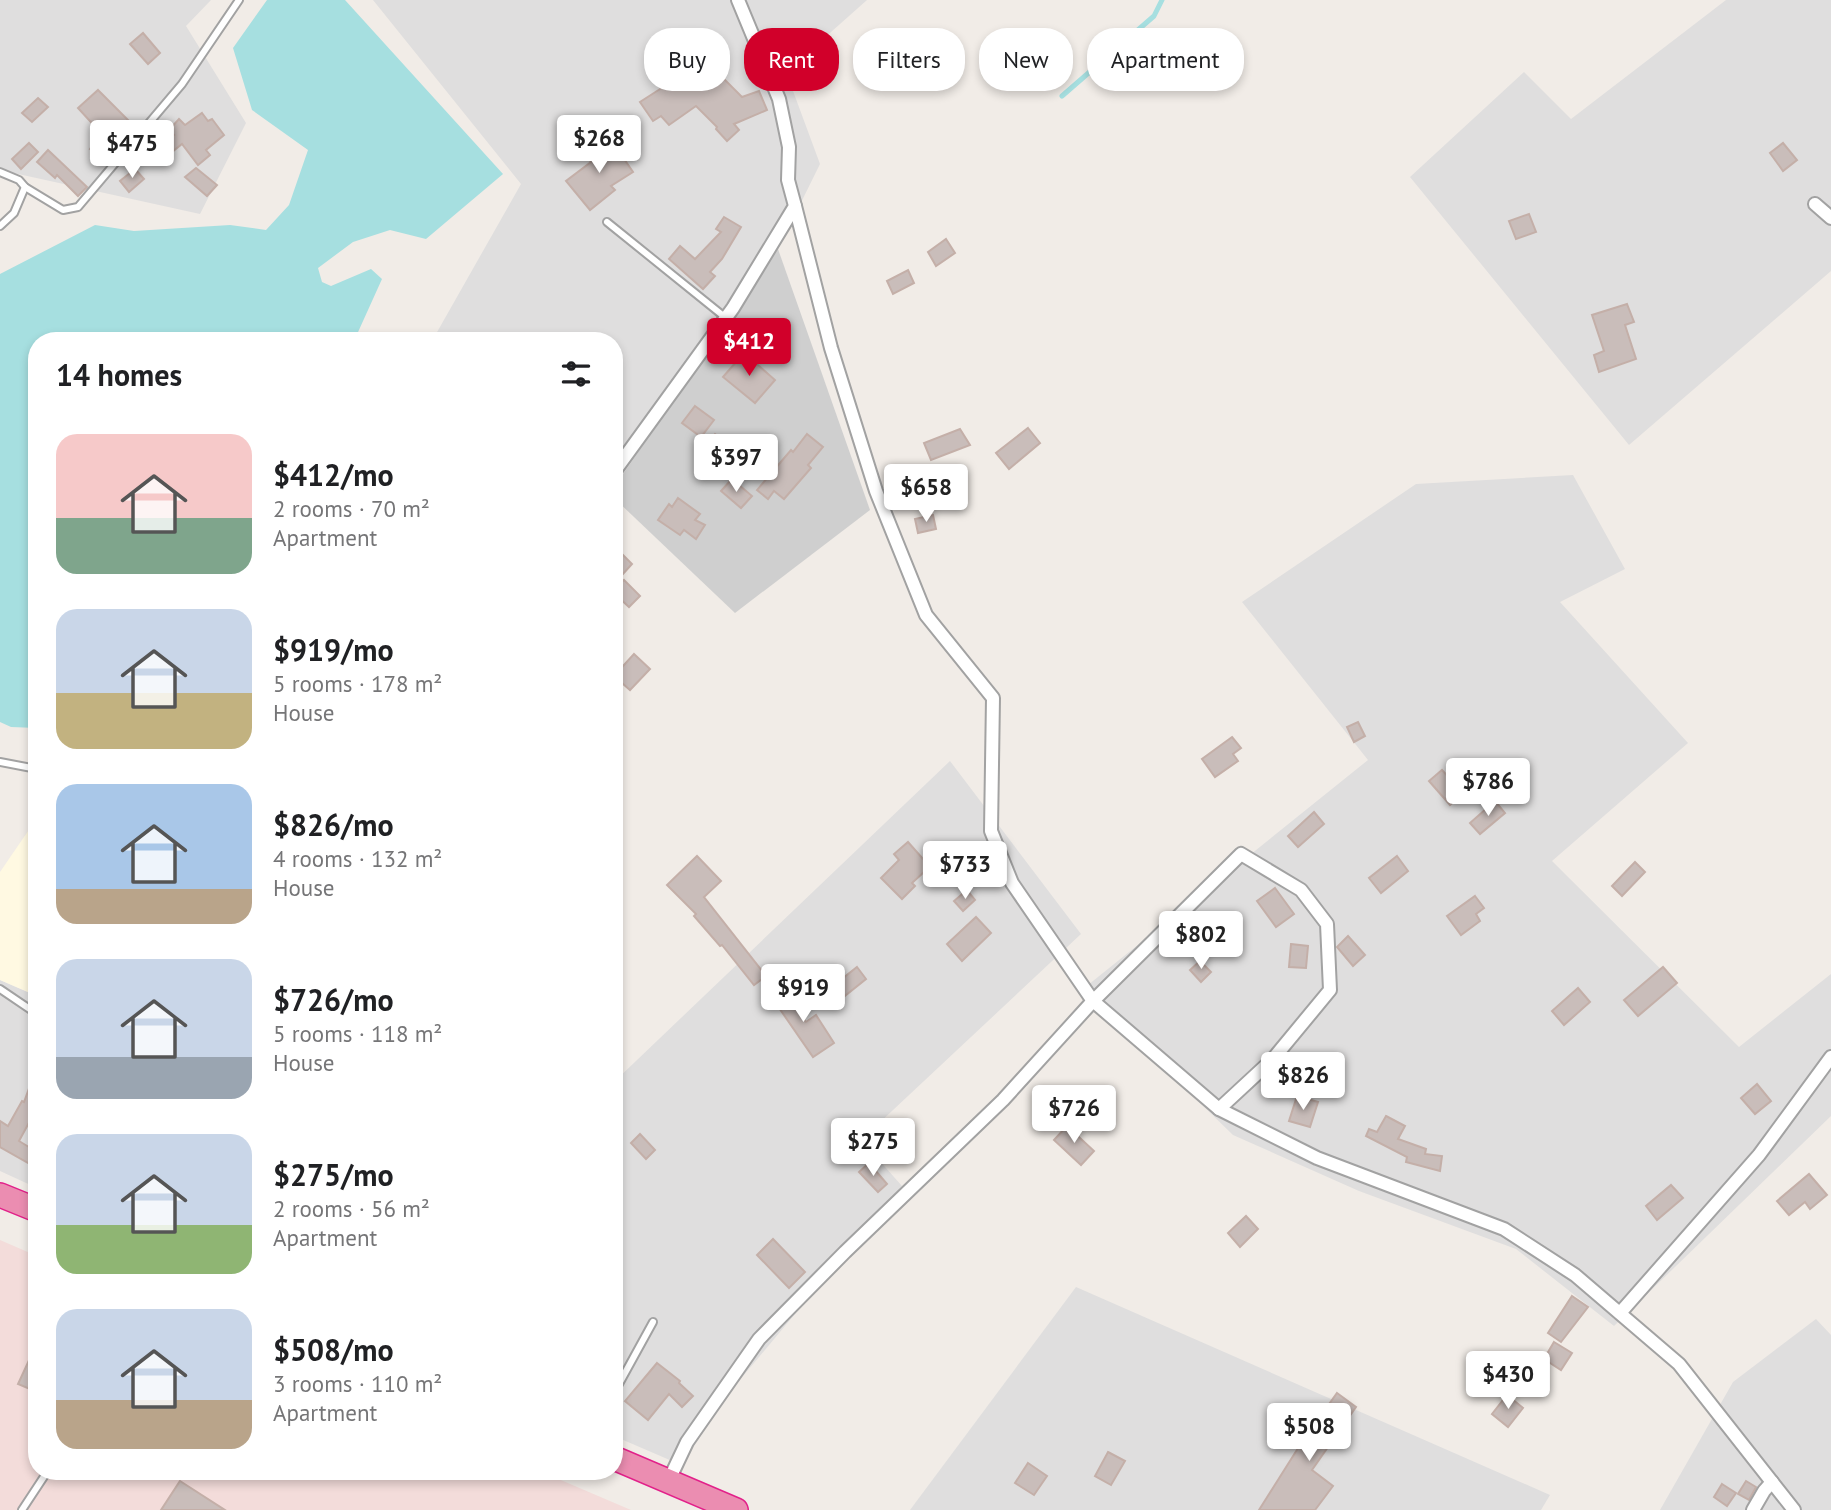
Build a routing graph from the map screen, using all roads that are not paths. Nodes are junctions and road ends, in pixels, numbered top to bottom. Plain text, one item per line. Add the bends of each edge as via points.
1 (239, 0) edge
2 (738, 0) edge
3 (0, 172) edge
4 (25, 187) junction
5 (1815, 204) dead end
6 (795, 206) junction
7 (1831, 218) edge
8 (607, 222) dead end
9 (0, 226) edge
10 (726, 318) junction
11 (623, 460) edge
12 (0, 762) edge
13 (28, 767) edge
14 (0, 989) edge
15 (1093, 1001) junction
16 (28, 1008) edge
17 (1831, 1057) edge
18 (1219, 1109) junction
19 (0, 1195) edge
20 (28, 1206) edge
21 (1620, 1313) junction
22 (653, 1322) dead end
23 (623, 1377) edge
24 (623, 1462) edge
25 (42, 1480) edge
26 (668, 1482) junction
27 (1772, 1482) junction
28 (22, 1510) edge
29 (736, 1510) edge
30 (1754, 1510) edge
31 (1794, 1510) edge

1 - 4 lane via 182,84 78,208 63,210
2 - 6 street via 779,99
3 - 4 lane
4 - 9 lane via 14,212
5 - 7 street
6 - 10 street
6 - 15 street via 831,348 876,491 926,615 993,698 991,831 1012,883
8 - 10 lane
10 - 11 street
12 - 13 lane
14 - 16 lane
15 - 18 street
15 - 18 street via 1241,854 1301,890 1327,924 1330,990 1273,1059
15 - 26 street via 1003,1100 759,1339 687,1442
17 - 21 street via 1759,1155
18 - 21 street via 1317,1158 1504,1229 1575,1275
19 - 20 highway
21 - 27 street via 1679,1364
22 - 23 lane
24 - 26 highway
25 - 28 lane
26 - 29 highway
27 - 30 street
27 - 31 street

